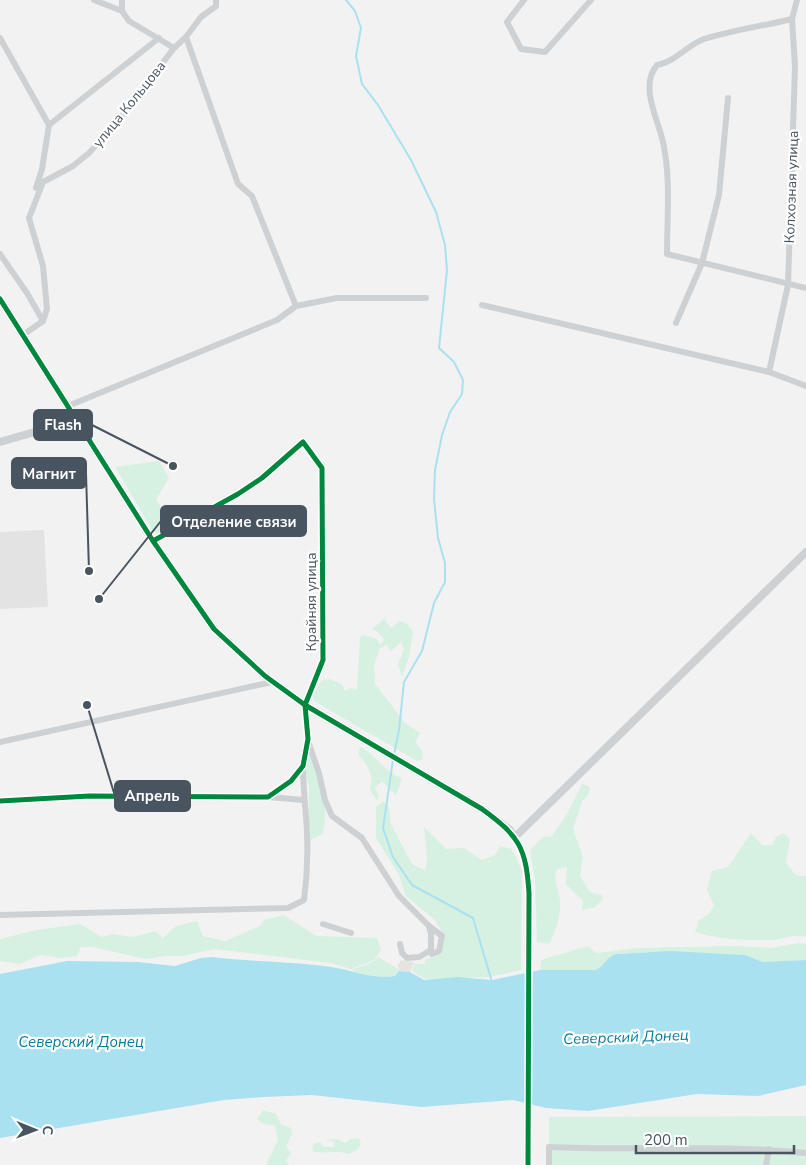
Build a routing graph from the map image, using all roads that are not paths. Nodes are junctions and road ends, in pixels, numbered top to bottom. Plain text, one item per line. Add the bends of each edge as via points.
1 (94, 0) edge
2 (122, 0) edge
3 (216, 0) edge
4 (524, 0) edge
5 (591, 0) edge
6 (796, 0) edge
7 (122, 11) junction
8 (792, 19) junction
9 (186, 37) junction
10 (0, 38) edge
11 (158, 38) junction
12 (174, 48) junction
13 (728, 98) dead end
14 (49, 125) junction
15 (35, 199) junction
16 (0, 254) edge
17 (702, 263) junction
18 (788, 284) junction
19 (806, 288) edge
20 (426, 298) dead end
21 (0, 299) edge
22 (482, 305) dead end
23 (296, 306) junction
24 (43, 322) junction
25 (676, 323) dead end
26 (23, 335) junction
27 (769, 372) junction
28 (806, 386) edge
29 (68, 406) junction
30 (77, 420) junction
31 (0, 442) edge
32 (153, 541) junction
33 (806, 552) edge
34 (272, 682) junction
35 (305, 705) junction
36 (308, 739) junction
37 (0, 742) edge
38 (304, 766) junction
39 (268, 797) junction
40 (304, 800) junction
41 (0, 801) edge
42 (515, 837) junction
43 (0, 914) edge
44 (323, 924) dead end
45 (429, 926) junction
46 (351, 933) dead end
47 (400, 944) dead end
48 (431, 950) junction
49 (769, 1149) junction
50 (806, 1153) edge
51 (528, 1165) edge
52 (549, 1165) edge
53 (766, 1165) edge

1 - 7 street
2 - 7 street
3 - 9 street, улица Кольцова via 216,6 201,17
4 - 5 street via 507,22 521,49 545,52
6 - 8 street, Колхозная улица
7 - 11 street via 129,21
8 - 17 street via 688,46 651,72 650,101 663,142 668,176 667,254
8 - 18 street, Колхозная улица via 795,66
9 - 12 street, улица Кольцова
9 - 23 street via 238,184 252,196
10 - 14 street
11 - 12 street
11 - 14 street
12 - 15 street, улица Кольцова via 119,120 89,153 43,182
13 - 17 street via 719,195
14 - 15 street
15 - 24 street, улица Кольцова via 29,218 44,266 47,309
16 - 24 street
17 - 18 street
17 - 25 street
18 - 19 street
18 - 27 street, Колхозная улица
20 - 23 street via 337,298
21 - 26 street
22 - 27 street
23 - 29 street via 277,320
24 - 26 street
26 - 29 street
27 - 28 street
29 - 30 street
30 - 31 street
30 - 32 street
32 - 34 street via 214,629
32 - 35 street, Крайняя улица via 238,494 304,442 322,468 323,650 323,660
33 - 42 street
34 - 35 street
34 - 37 street
35 - 36 street
35 - 42 street via 482,810
36 - 38 street
36 - 45 street via 332,816 362,838 399,896
38 - 39 street via 291,781
38 - 40 street
39 - 40 street
39 - 41 street via 89,796
40 - 43 street via 308,868 304,900 288,908
42 - 51 street via 526,862 529,912
44 - 46 street
45 - 48 street
45 - 48 street via 442,936 438,950 432,954
47 - 48 street via 407,958 419,957
49 - 50 street
49 - 52 street via 549,1147
49 - 53 street

